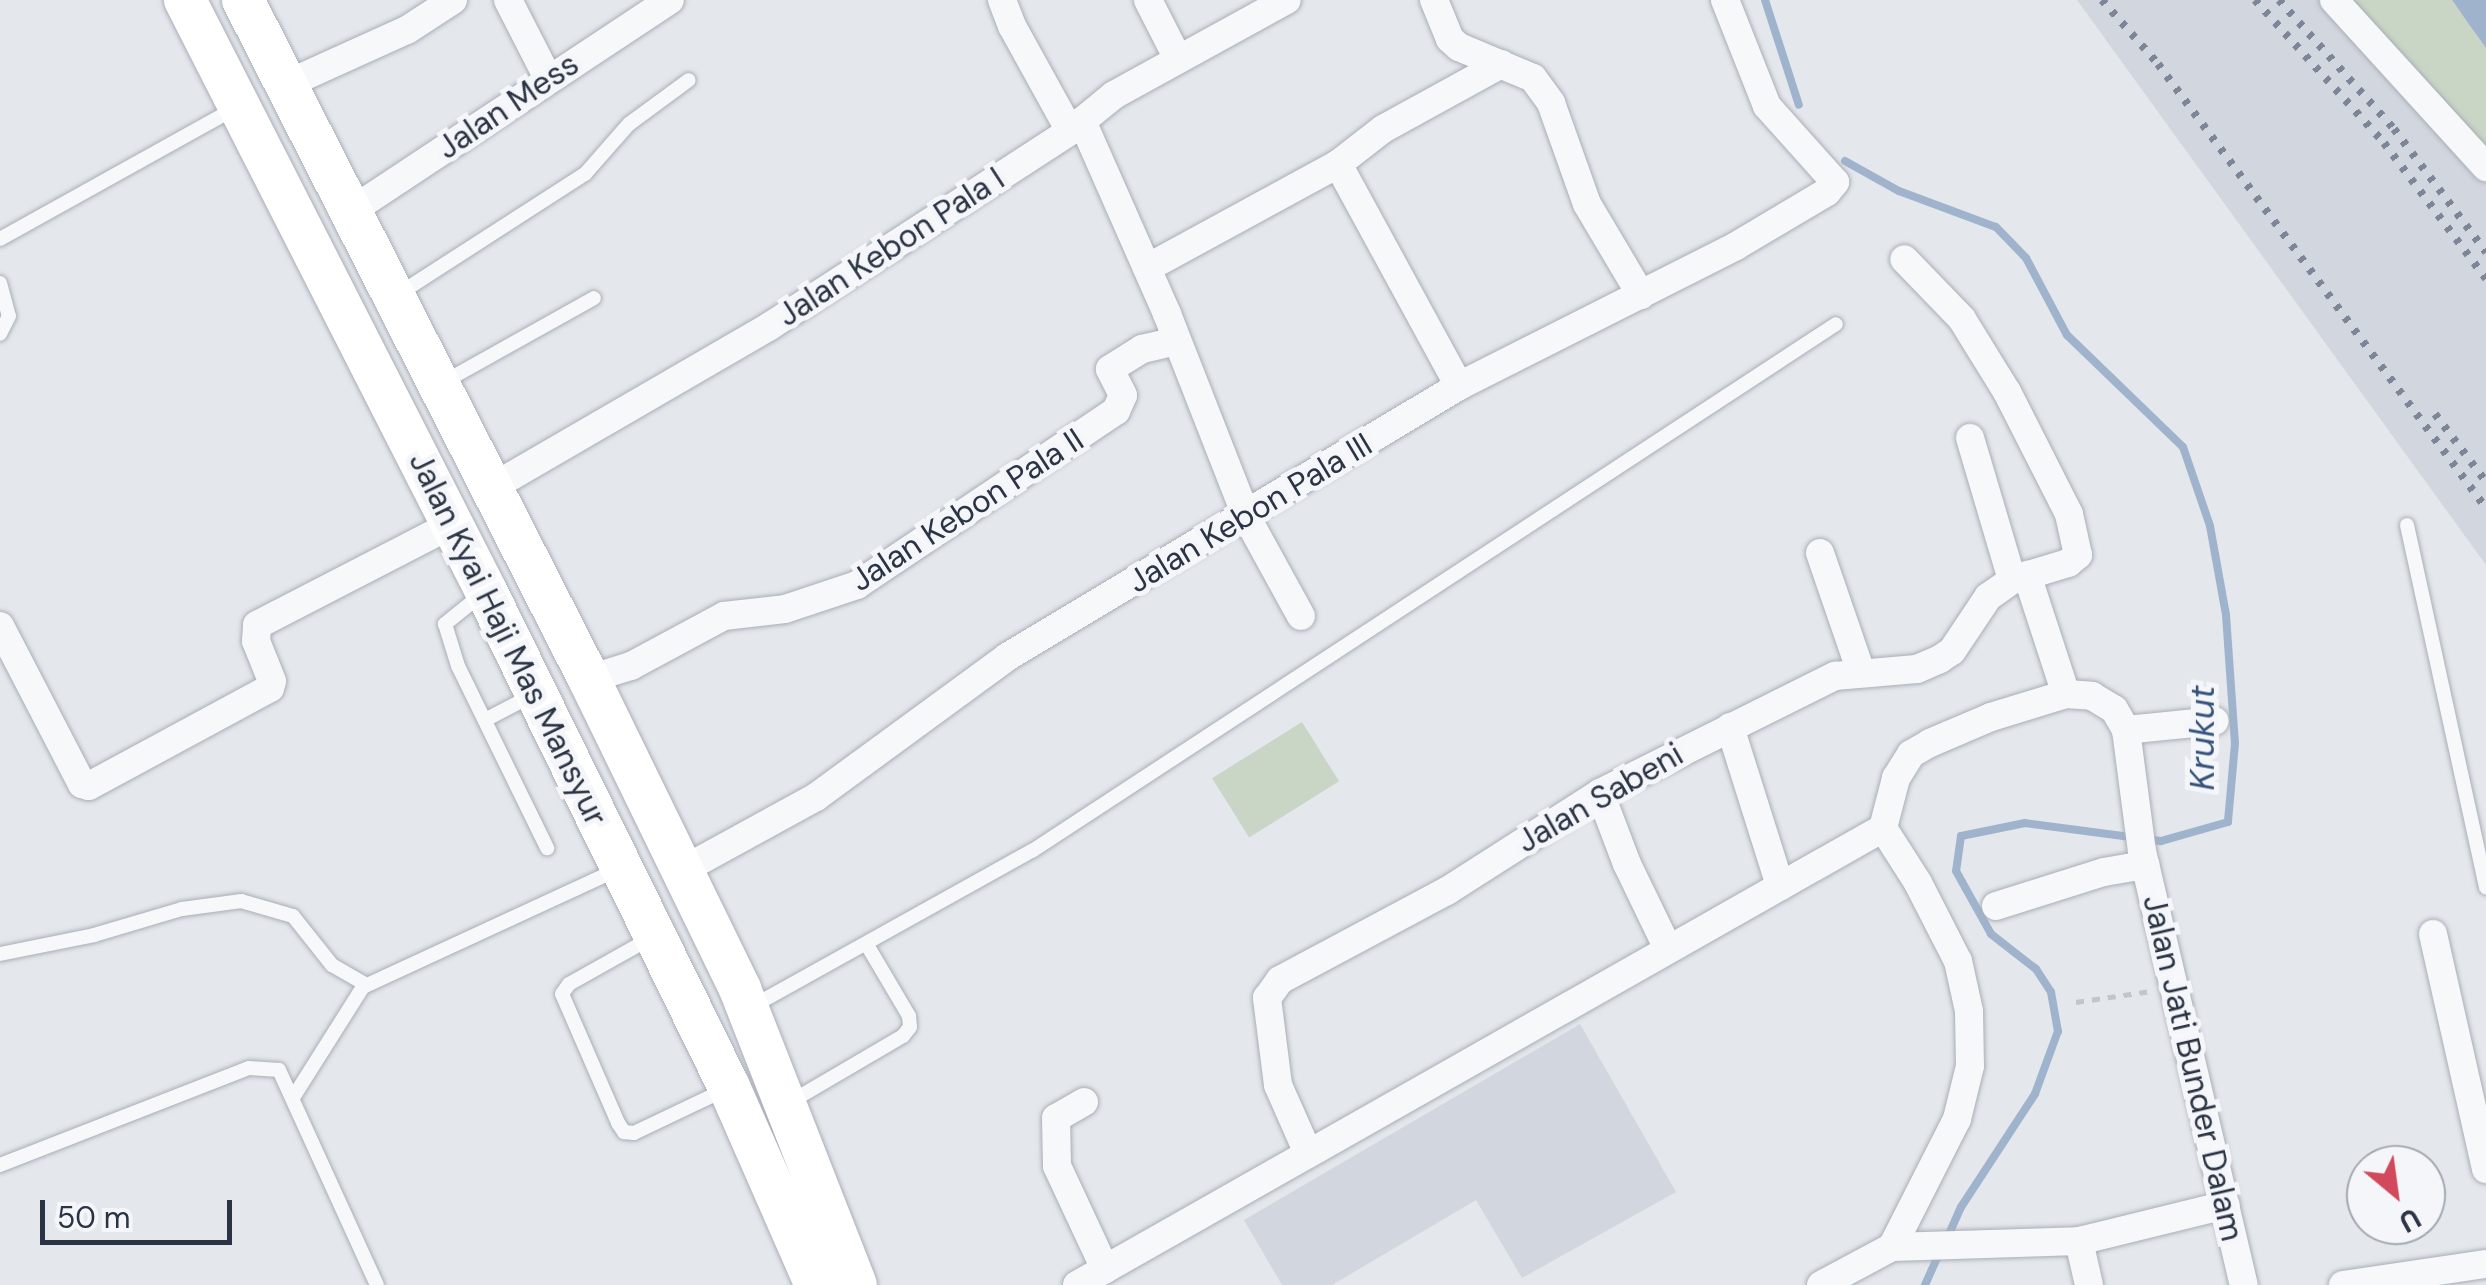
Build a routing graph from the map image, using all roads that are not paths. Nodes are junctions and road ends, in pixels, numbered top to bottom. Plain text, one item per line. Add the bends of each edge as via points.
1 (184, 0) edge
2 (243, 0) edge
3 (453, 0) edge
4 (508, 0) edge
5 (670, 0) edge
6 (1002, 0) edge
7 (1148, 0) edge
8 (1288, 0) edge
9 (1434, 0) edge
10 (1724, 0) edge
11 (2334, 0) edge
12 (1178, 59) junction
13 (1502, 64) junction
14 (548, 78) junction
15 (688, 80) dead end
16 (285, 85) junction
17 (240, 105) junction
18 (1076, 126) junction
19 (1338, 164) junction
20 (2486, 167) edge
21 (348, 213) junction
22 (0, 239) edge
23 (1904, 259) dead end
24 (1148, 268) junction
25 (0, 283) edge
26 (1640, 296) junction
27 (392, 298) junction
28 (594, 298) dead end
29 (1836, 324) dead end
30 (0, 334) edge
31 (1176, 341) junction
32 (437, 386) junction
33 (1459, 386) junction
34 (1970, 438) dead end
35 (490, 489) junction
36 (1246, 516) junction
37 (451, 525) junction
38 (2408, 526) dead end
39 (1820, 553) dead end
40 (2019, 578) junction
41 (486, 591) junction
42 (1301, 616) dead end
43 (0, 626) edge
44 (1861, 672) junction
45 (589, 679) junction
46 (536, 694) junction
47 (2066, 694) junction
48 (485, 720) junction
49 (2215, 720) dead end
50 (1730, 727) junction
51 (2126, 730) junction
52 (1600, 793) junction
53 (1883, 828) junction
54 (547, 848) dead end
55 (2144, 858) junction
56 (621, 868) junction
57 (680, 871) junction
58 (1780, 886) junction
59 (2486, 887) edge
60 (1996, 906) dead end
61 (2433, 934) dead end
62 (655, 937) junction
63 (868, 944) junction
64 (1668, 950) junction
65 (0, 954) edge
66 (366, 986) junction
67 (748, 1009) junction
68 (716, 1094) junction
69 (294, 1096) junction
70 (1084, 1102) dead end
71 (787, 1104) junction
72 (1308, 1153) junction
73 (0, 1165) edge
74 (2486, 1169) edge
75 (2226, 1205) junction
76 (2079, 1240) junction
77 (1905, 1249) junction
78 (2486, 1264) edge
79 (1109, 1277) edge
80 (376, 1285) edge
81 (816, 1285) edge
82 (856, 1285) edge
83 (1077, 1285) edge
84 (1821, 1285) edge
85 (2089, 1285) edge
86 (2244, 1285) edge
87 (2342, 1285) edge

1 - 17 main road, Jalan Kyai Haji Mas Mansyur
2 - 16 main road, Jalan Kyai Haji Mas Mansyur
3 - 16 street via 407,30
4 - 14 street
5 - 14 street, Jalan Mess
6 - 18 street
7 - 12 street
8 - 12 street, Jalan Kebon Pala I
9 - 13 street via 1450,39
10 - 26 street, Jalan Kebon Pala III via 1767,106 1835,182 1736,246
11 - 20 street
12 - 18 street, Jalan Kebon Pala I
13 - 19 street via 1382,129
13 - 26 street via 1533,78 1551,103 1587,204
14 - 21 street, Jalan Mess
15 - 27 lane via 629,124 585,174
16 - 21 main road, Jalan Kyai Haji Mas Mansyur
17 - 22 lane
17 - 37 main road, Jalan Kyai Haji Mas Mansyur
18 - 24 street
18 - 35 street, Jalan Kebon Pala I via 770,326
19 - 24 street
19 - 33 street
21 - 27 main road, Jalan Kyai Haji Mas Mansyur
23 - 40 street, Jalan Sabeni via 1962,320 2008,392 2069,514 2078,555
24 - 31 street
25 - 30 lane via 9,316
26 - 33 street, Jalan Kebon Pala III
27 - 32 main road, Jalan Kyai Haji Mas Mansyur
28 - 32 lane
29 - 63 lane via 1032,851
31 - 36 street
31 - 45 street, Jalan Kebon Pala II via 1142,349 1110,369 1122,404 1093,430 857,585 786,610 724,616 631,666
32 - 35 main road, Jalan Kyai Haji Mas Mansyur
33 - 36 street, Jalan Kebon Pala III
34 - 40 street
35 - 45 main road, Jalan Kyai Haji Mas Mansyur
36 - 42 street
36 - 57 street, Jalan Kebon Pala III via 1007,658 816,797
37 - 41 main road, Jalan Kyai Haji Mas Mansyur
37 - 43 street via 257,625 270,688 86,786
38 - 59 lane
39 - 44 street
40 - 44 street, Jalan Sabeni via 1988,598 1940,659 1917,669
40 - 47 street
41 - 46 main road, Jalan Kyai Haji Mas Mansyur
41 - 48 lane via 445,624
44 - 50 street, Jalan Sabeni via 1835,676
45 - 57 main road, Jalan Kyai Haji Mas Mansyur
46 - 48 lane
46 - 56 main road, Jalan Kyai Haji Mas Mansyur
47 - 51 street via 2092,696 2114,709
47 - 53 street via 1991,717 1910,754
48 - 54 lane
49 - 51 street
50 - 52 street, Jalan Sabeni
50 - 58 street
51 - 55 street, Jalan Jati Bunder Dalam
52 - 64 street
52 - 72 street, Jalan Sabeni via 1447,891 1271,988 1266,998 1278,1086
53 - 58 street
53 - 77 street via 1958,960 1968,1011 1970,1066 1958,1119
55 - 60 street
55 - 75 street, Jalan Jati Bunder Dalam
56 - 62 main road, Jalan Kyai Haji Mas Mansyur
56 - 66 lane
57 - 67 main road, Jalan Kyai Haji Mas Mansyur
58 - 64 street
61 - 74 street
62 - 68 main road, Jalan Kyai Haji Mas Mansyur
62 - 68 lane via 562,994 624,1132
63 - 67 lane
63 - 71 lane via 910,1027
64 - 72 street
65 - 66 lane via 241,901 293,916 332,965
66 - 69 lane
67 - 71 main road, Jalan Kyai Haji Mas Mansyur
68 - 81 main road, Jalan Kyai Haji Mas Mansyur
69 - 73 lane via 279,1070 249,1068
69 - 80 lane
70 - 79 street via 1056,1118 1056,1166
71 - 82 main road, Jalan Kyai Haji Mas Mansyur
72 - 79 street
75 - 76 street
75 - 86 street, Jalan Jati Bunder Dalam
76 - 77 street
76 - 85 street
77 - 84 street
78 - 87 street
79 - 83 street

